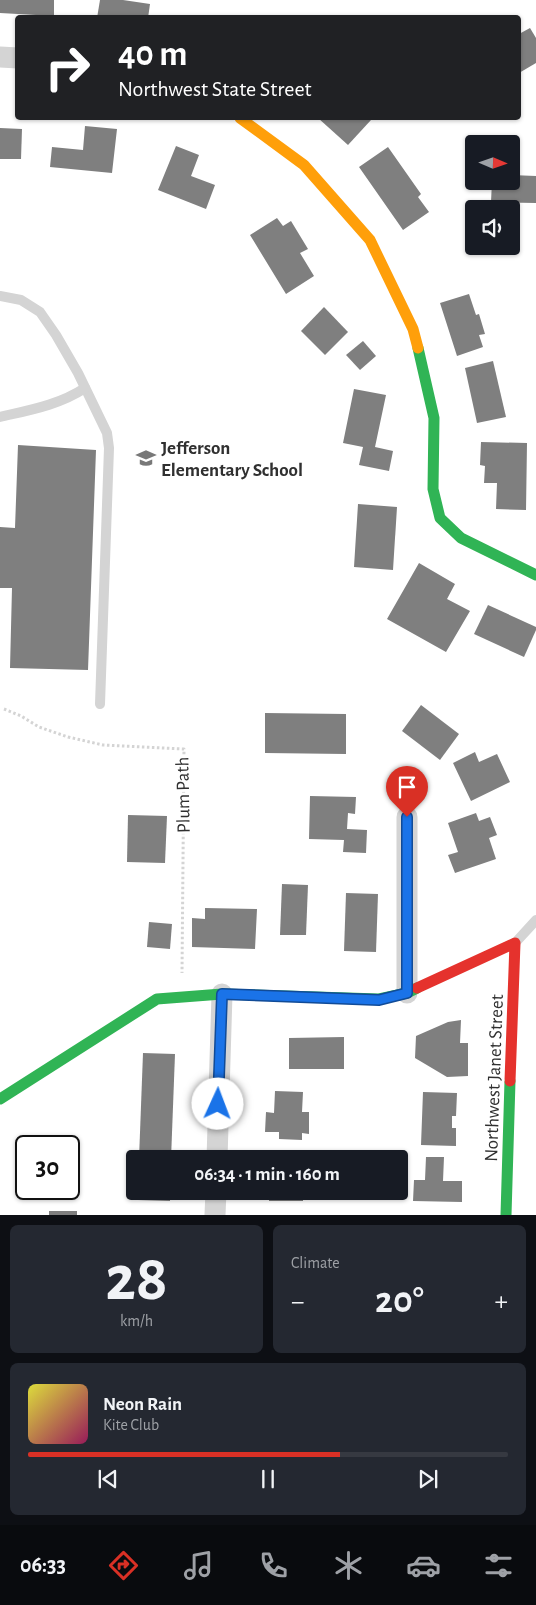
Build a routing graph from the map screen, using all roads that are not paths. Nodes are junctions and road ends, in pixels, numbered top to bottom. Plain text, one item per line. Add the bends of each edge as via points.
1 (0, 57) edge
2 (15, 58) edge
3 (243, 120) edge
4 (0, 296) edge
5 (85, 388) junction
6 (0, 417) edge
7 (536, 575) edge
8 (100, 704) dead end
9 (407, 817) dead end
10 (536, 920) edge
11 (514, 943) junction
12 (407, 993) junction
13 (222, 994) junction
14 (0, 1099) edge
15 (217, 1150) edge
16 (216, 1200) edge
17 (215, 1215) edge
18 (506, 1215) edge

1 - 2 street
3 - 7 street via 304,166 370,240 413,329 434,418 433,489 440,518 461,538
4 - 5 lane via 21,300 40,312
5 - 6 lane via 48,405
5 - 8 lane via 107,433 109,448
9 - 12 street
10 - 11 lane
11 - 12 street
11 - 18 street, Northwest Janet Street
12 - 13 street via 379,1000
13 - 14 street via 157,999
13 - 15 street
16 - 17 street

